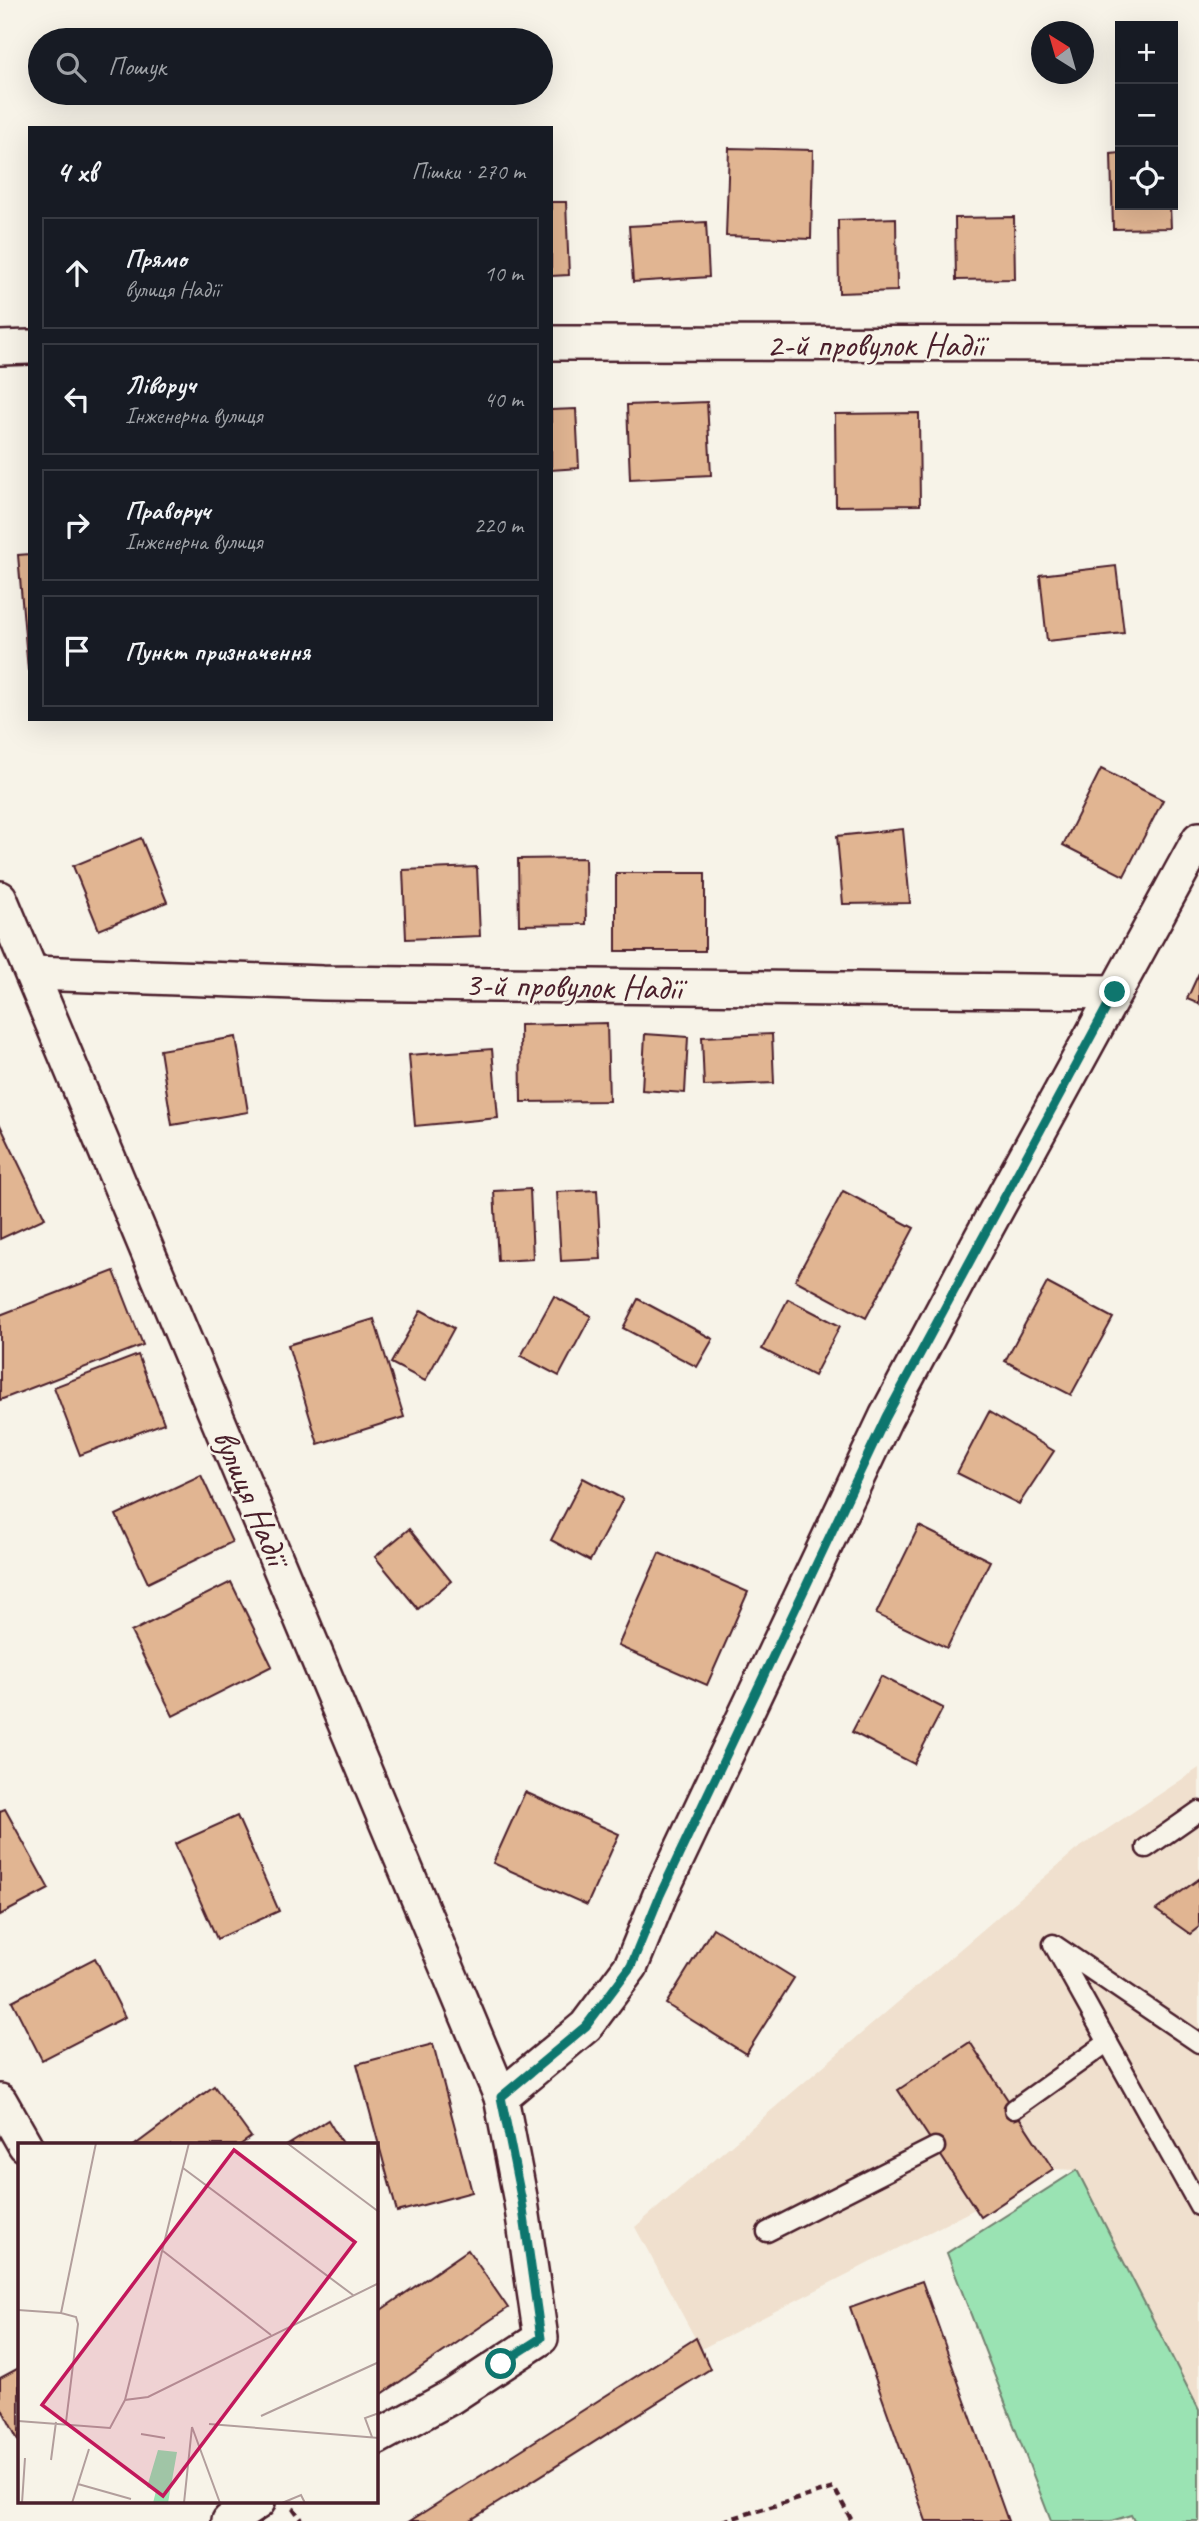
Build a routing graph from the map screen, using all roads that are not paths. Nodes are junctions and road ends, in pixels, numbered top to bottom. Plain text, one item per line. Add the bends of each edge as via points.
1 (553, 343) edge
2 (1199, 344) edge
3 (0, 348) edge
4 (28, 348) edge
5 (1199, 839) edge
6 (0, 898) edge
7 (32, 973) junction
8 (1115, 992) junction
9 (1199, 1811) edge
10 (1146, 1848) dead end
11 (1108, 2042) junction
12 (1199, 2043) edge
13 (501, 2097) junction
14 (0, 2101) edge
15 (1014, 2109) dead end
16 (24, 2143) edge
17 (935, 2147) dead end
18 (1199, 2206) edge
19 (766, 2232) dead end
20 (378, 2437) edge

1 - 2 street, 2-й провулок Надії
3 - 4 street
5 - 8 street
6 - 7 street, вулиця Надії
7 - 8 street, 3-й провулок Надії via 323,983
7 - 13 street, вулиця Надії
8 - 13 street via 886,1417 666,1882 631,1966 586,2026
9 - 10 lane
11 - 12 lane via 1053,1944
11 - 15 lane
11 - 18 lane
13 - 20 street, вулиця Надії via 522,2202 541,2338 451,2397
14 - 16 street
17 - 19 lane

